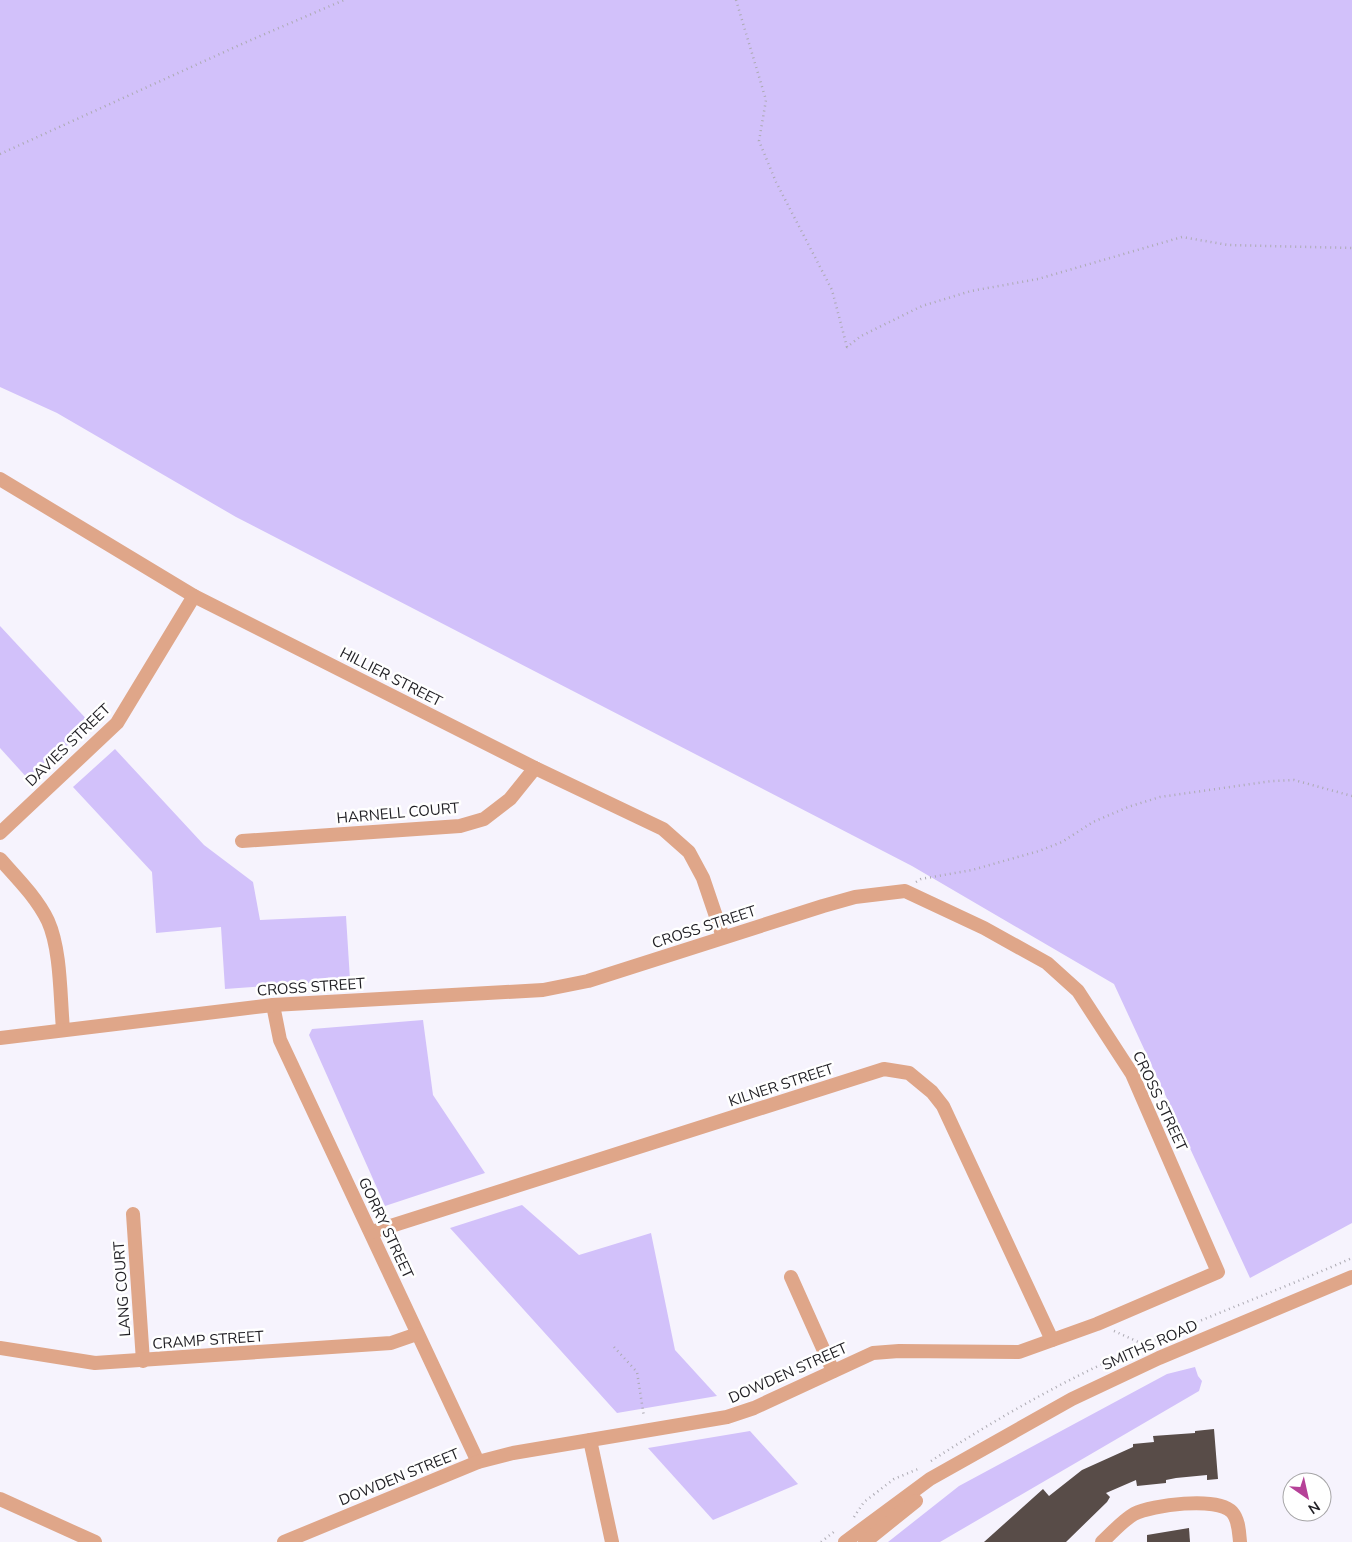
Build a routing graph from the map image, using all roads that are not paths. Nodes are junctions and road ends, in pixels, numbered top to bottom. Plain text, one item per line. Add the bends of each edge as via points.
1 (0, 479) edge
2 (194, 596) junction
3 (535, 768) junction
4 (0, 832) edge
5 (242, 841) dead end
6 (0, 860) edge
7 (723, 937) junction
8 (273, 1005) junction
9 (63, 1029) junction
10 (0, 1038) edge
11 (133, 1214) dead end
12 (372, 1232) junction
13 (1218, 1272) joint
14 (791, 1277) dead end
15 (1352, 1277) edge
16 (417, 1334) junction
17 (1052, 1340) junction
18 (0, 1348) edge
19 (143, 1360) junction
20 (833, 1371) junction
21 (590, 1440) junction
22 (969, 1458) junction
23 (478, 1462) junction
24 (0, 1499) edge
25 (95, 1542) edge
26 (284, 1542) edge
27 (612, 1542) edge
28 (845, 1542) edge
29 (865, 1542) edge
30 (1102, 1542) edge
31 (1240, 1542) edge

1 - 2 street, HILLIER STREET
2 - 3 street, HILLIER STREET
2 - 4 street, DAVIES STREET via 117,723
3 - 5 street, HARNELL COURT via 510,799 484,819 460,826
3 - 7 street, HILLIER STREET via 663,829 689,852 703,878
6 - 9 street via 30,893 48,921 55,949
7 - 8 street, CROSS STREET via 588,981 543,990
7 - 13 street, CROSS STREET via 855,897 905,890 1039,959 1078,991 1132,1074
8 - 9 street, CROSS STREET
8 - 12 street, GORRY STREET via 280,1040
9 - 10 street, CROSS STREET
11 - 19 street, LANG COURT
12 - 16 street, GORRY STREET
12 - 17 street, KILNER STREET via 884,1069 909,1073 943,1106
13 - 17 street, DOWDEN STREET via 1098,1324
14 - 20 street
15 - 22 street, SMITHS ROAD via 1159,1358 1072,1399
16 - 19 street, CRAMP STREET via 392,1343
16 - 23 street, GORRY STREET
17 - 20 street, DOWDEN STREET via 1019,1352 872,1353
18 - 19 street, CRAMP STREET via 95,1364
20 - 21 street, DOWDEN STREET via 727,1417
21 - 23 street, DOWDEN STREET
21 - 27 street
22 - 28 street, SMITHS ROAD via 930,1479
22 - 29 street, SMITHS ROAD
23 - 26 street, DOWDEN STREET
24 - 25 street
30 - 31 street via 1134,1515 1149,1509 1216,1503 1232,1512 1238,1523

